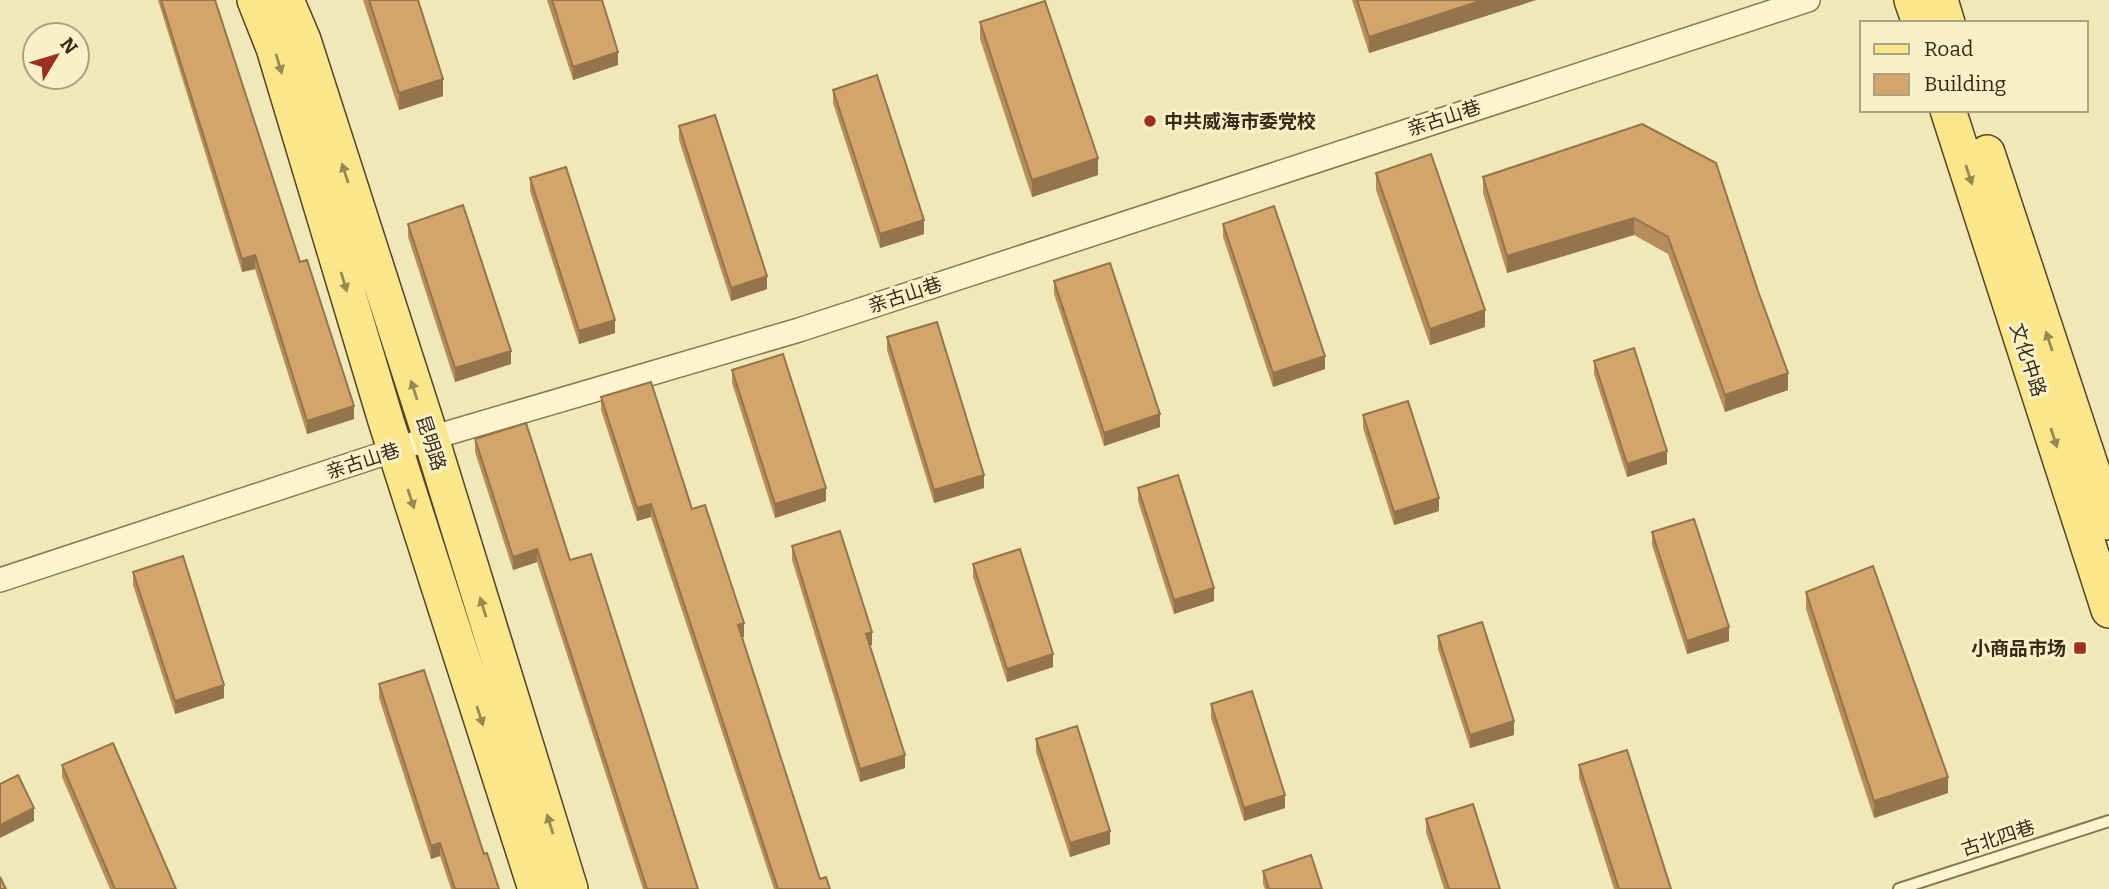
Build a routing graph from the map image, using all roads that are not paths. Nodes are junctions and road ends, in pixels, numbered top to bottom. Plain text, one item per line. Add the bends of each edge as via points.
1 (255, 0) edge
2 (286, 0) edge
3 (1808, 0) edge
4 (1912, 0) edge
5 (1940, 0) edge
6 (1919, 21) edge
7 (1946, 21) edge
8 (1949, 112) edge
9 (1974, 112) edge
10 (430, 439) junction
11 (396, 451) junction
12 (2109, 522) edge
13 (0, 580) edge
14 (2109, 610) edge
15 (2109, 821) edge
16 (536, 889) edge
17 (570, 889) edge
18 (1899, 889) edge

1 -> 11 main road, 昆明路 via 274,48
10 -> 2 main road, 昆明路 via 303,40
3 - 10 street, 亲古山巷 via 799,330
4 - 6 main road
5 - 7 main road
8 -> 14 main road, 文化中路
12 -> 9 main road
10 - 11 street, 亲古山巷
17 -> 10 main road, 昆明路
11 - 13 street, 亲古山巷
11 -> 16 main road, 昆明路
15 - 18 lane, 古北四巷

